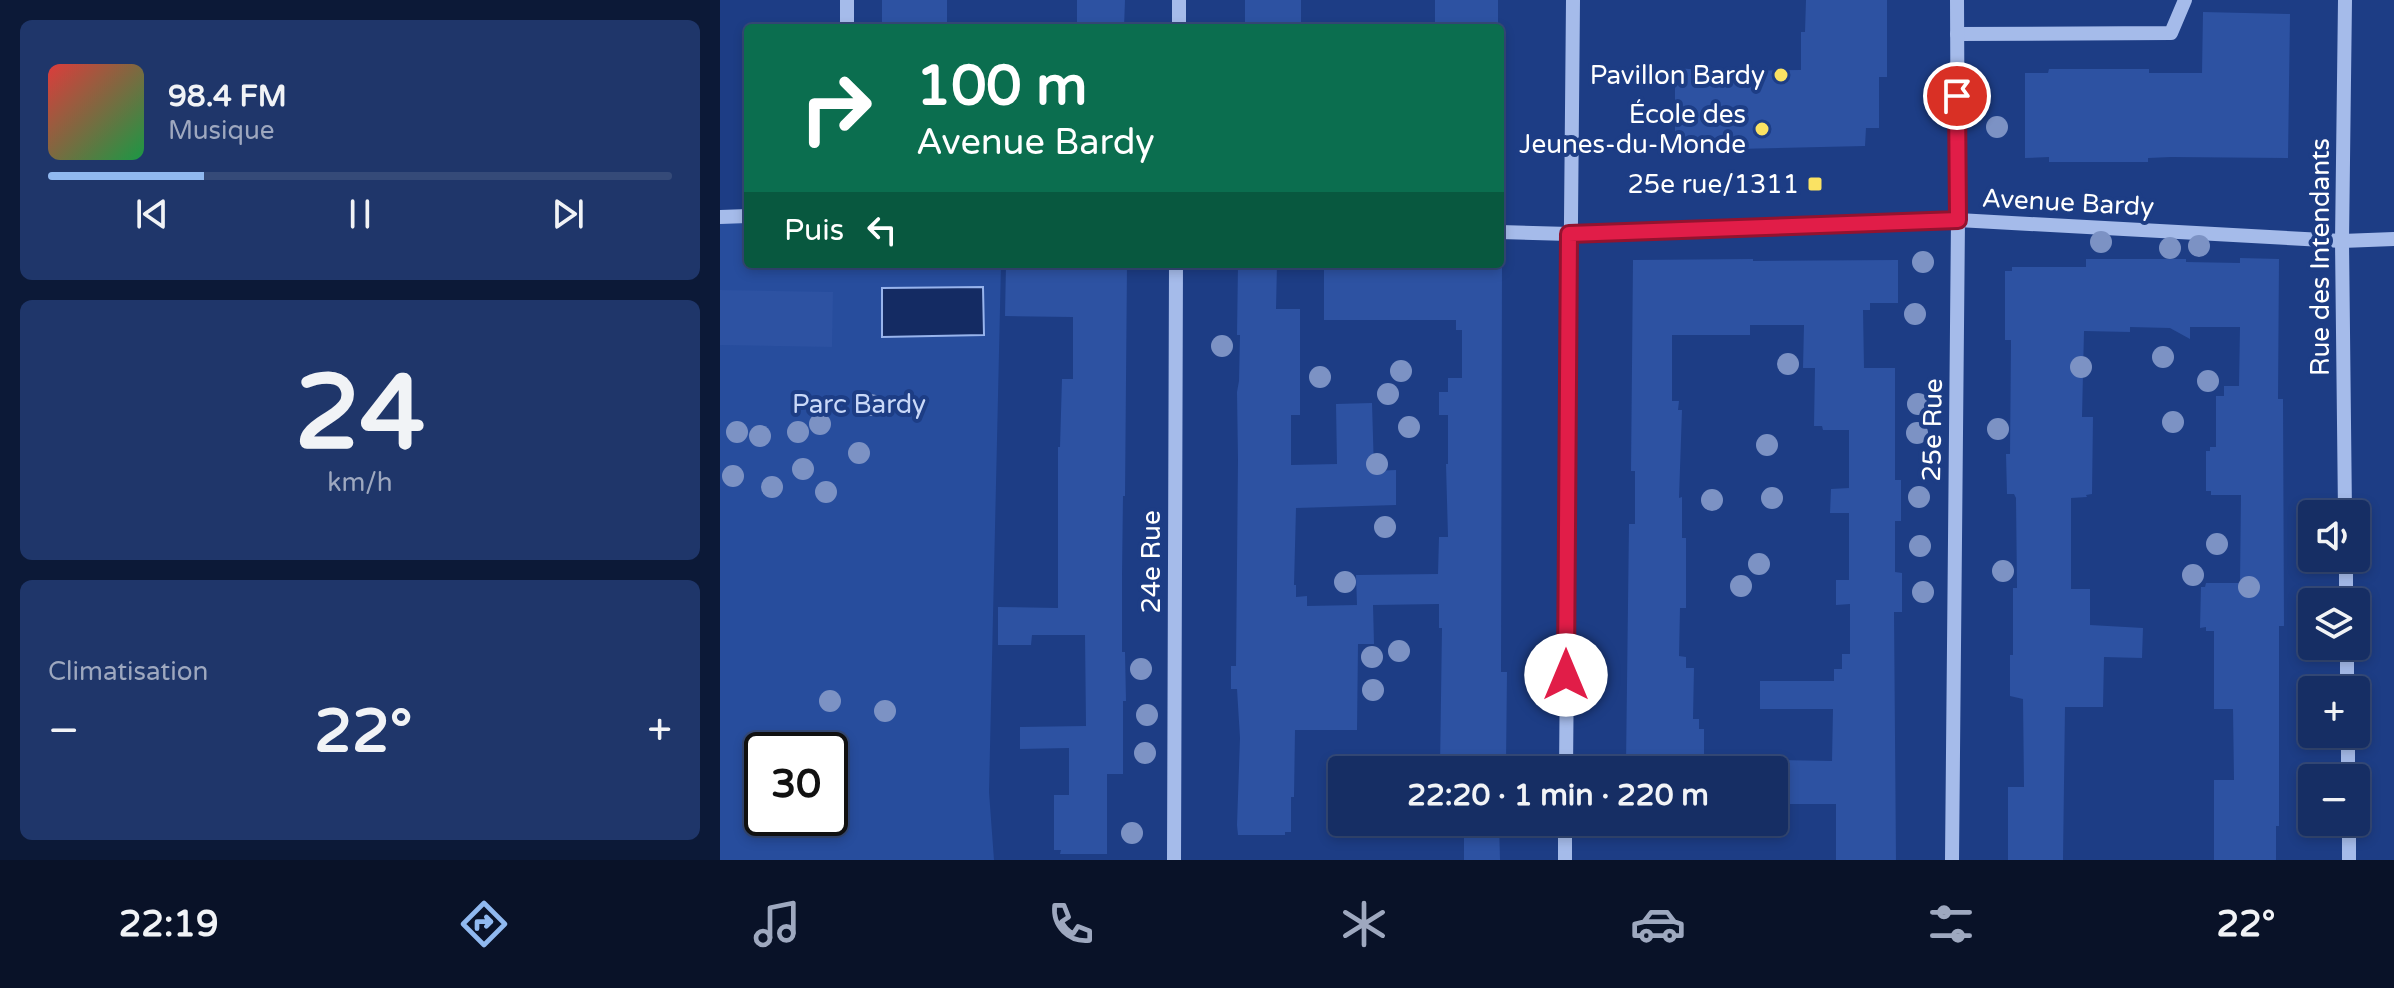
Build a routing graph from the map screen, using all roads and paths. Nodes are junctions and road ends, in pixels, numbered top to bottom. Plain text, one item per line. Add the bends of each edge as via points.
1 (847, 0) edge
2 (1179, 0) edge
3 (1573, 0) edge
4 (1957, 0) edge
5 (2185, 0) edge
6 (2345, 0) edge
7 (847, 24) edge
8 (1179, 24) edge
9 (1957, 34) junction
10 (744, 216) edge
11 (720, 217) edge
12 (1958, 220) junction
13 (1504, 232) edge
14 (1569, 234) junction
15 (2394, 239) edge
16 (2342, 241) junction
17 (1176, 268) edge
18 (2345, 500) edge
19 (1566, 756) edge
20 (1565, 836) edge
21 (2349, 836) edge
22 (1174, 860) edge
23 (1565, 860) edge
24 (1952, 860) edge
25 (2349, 860) edge

1 - 7 street
2 - 8 street
3 - 14 street
4 - 9 street, 25e Rue
5 - 9 street via 2171,33
6 - 16 street, Rue des Intendants
9 - 12 street, 25e Rue
10 - 11 street
12 - 14 street, Avenue Bardy
12 - 16 street, Avenue Bardy
12 - 24 street, 25e Rue
13 - 14 street, Avenue Bardy
14 - 19 street
15 - 16 street, Avenue Bardy
16 - 18 street, Rue des Intendants
17 - 22 street, 24e Rue
20 - 23 street
21 - 25 street

